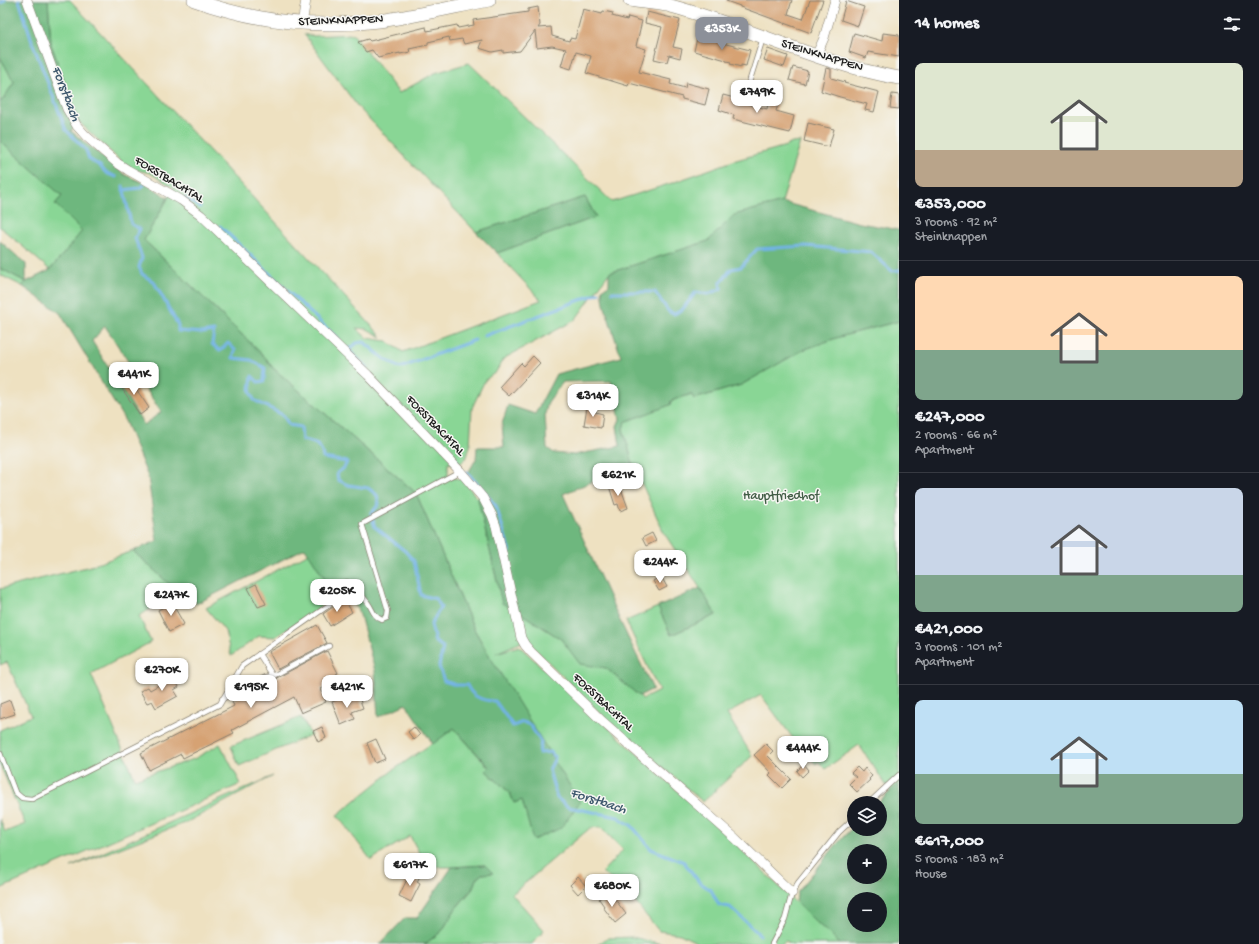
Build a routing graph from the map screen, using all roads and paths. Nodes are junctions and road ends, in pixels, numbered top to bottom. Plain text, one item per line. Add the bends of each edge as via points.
1 (27, 0) edge
2 (194, 0) edge
3 (306, 0) edge
4 (489, 0) edge
5 (630, 0) edge
6 (835, 0) edge
7 (302, 24) junction
8 (763, 38) junction
9 (816, 56) junction
10 (899, 78) edge
11 (756, 100) dead end
12 (460, 471) junction
13 (329, 646) dead end
14 (259, 654) junction
15 (273, 676) junction
16 (222, 699) junction
17 (0, 753) edge
18 (899, 775) edge
19 (876, 796) edge
20 (847, 825) edge
21 (792, 893) junction
22 (772, 944) edge

1 - 12 street, FORSTBACHTAL via 68,109 86,136 128,170 181,200 201,215 339,346
2 - 7 street, STEINKNAPPEN via 240,14
3 - 7 street
4 - 7 street, STEINKNAPPEN via 379,21
5 - 8 street, STEINKNAPPEN via 695,13
6 - 9 street
8 - 9 street, STEINKNAPPEN
8 - 11 lane via 748,89 751,99
9 - 10 street, STEINKNAPPEN
12 - 14 lane via 362,524 388,611 387,618 382,620 376,617 354,586 347,582 339,585 329,605
12 - 21 street, FORSTBACHTAL via 483,498 492,514 502,548 518,626 525,645 602,721 735,838
13 - 15 lane
14 - 15 lane
14 - 16 lane via 242,666
15 - 16 lane
16 - 17 lane via 220,704 32,799 22,798 15,792
18 - 19 lane
20 - 21 lane via 798,882
21 - 22 lane via 785,919

